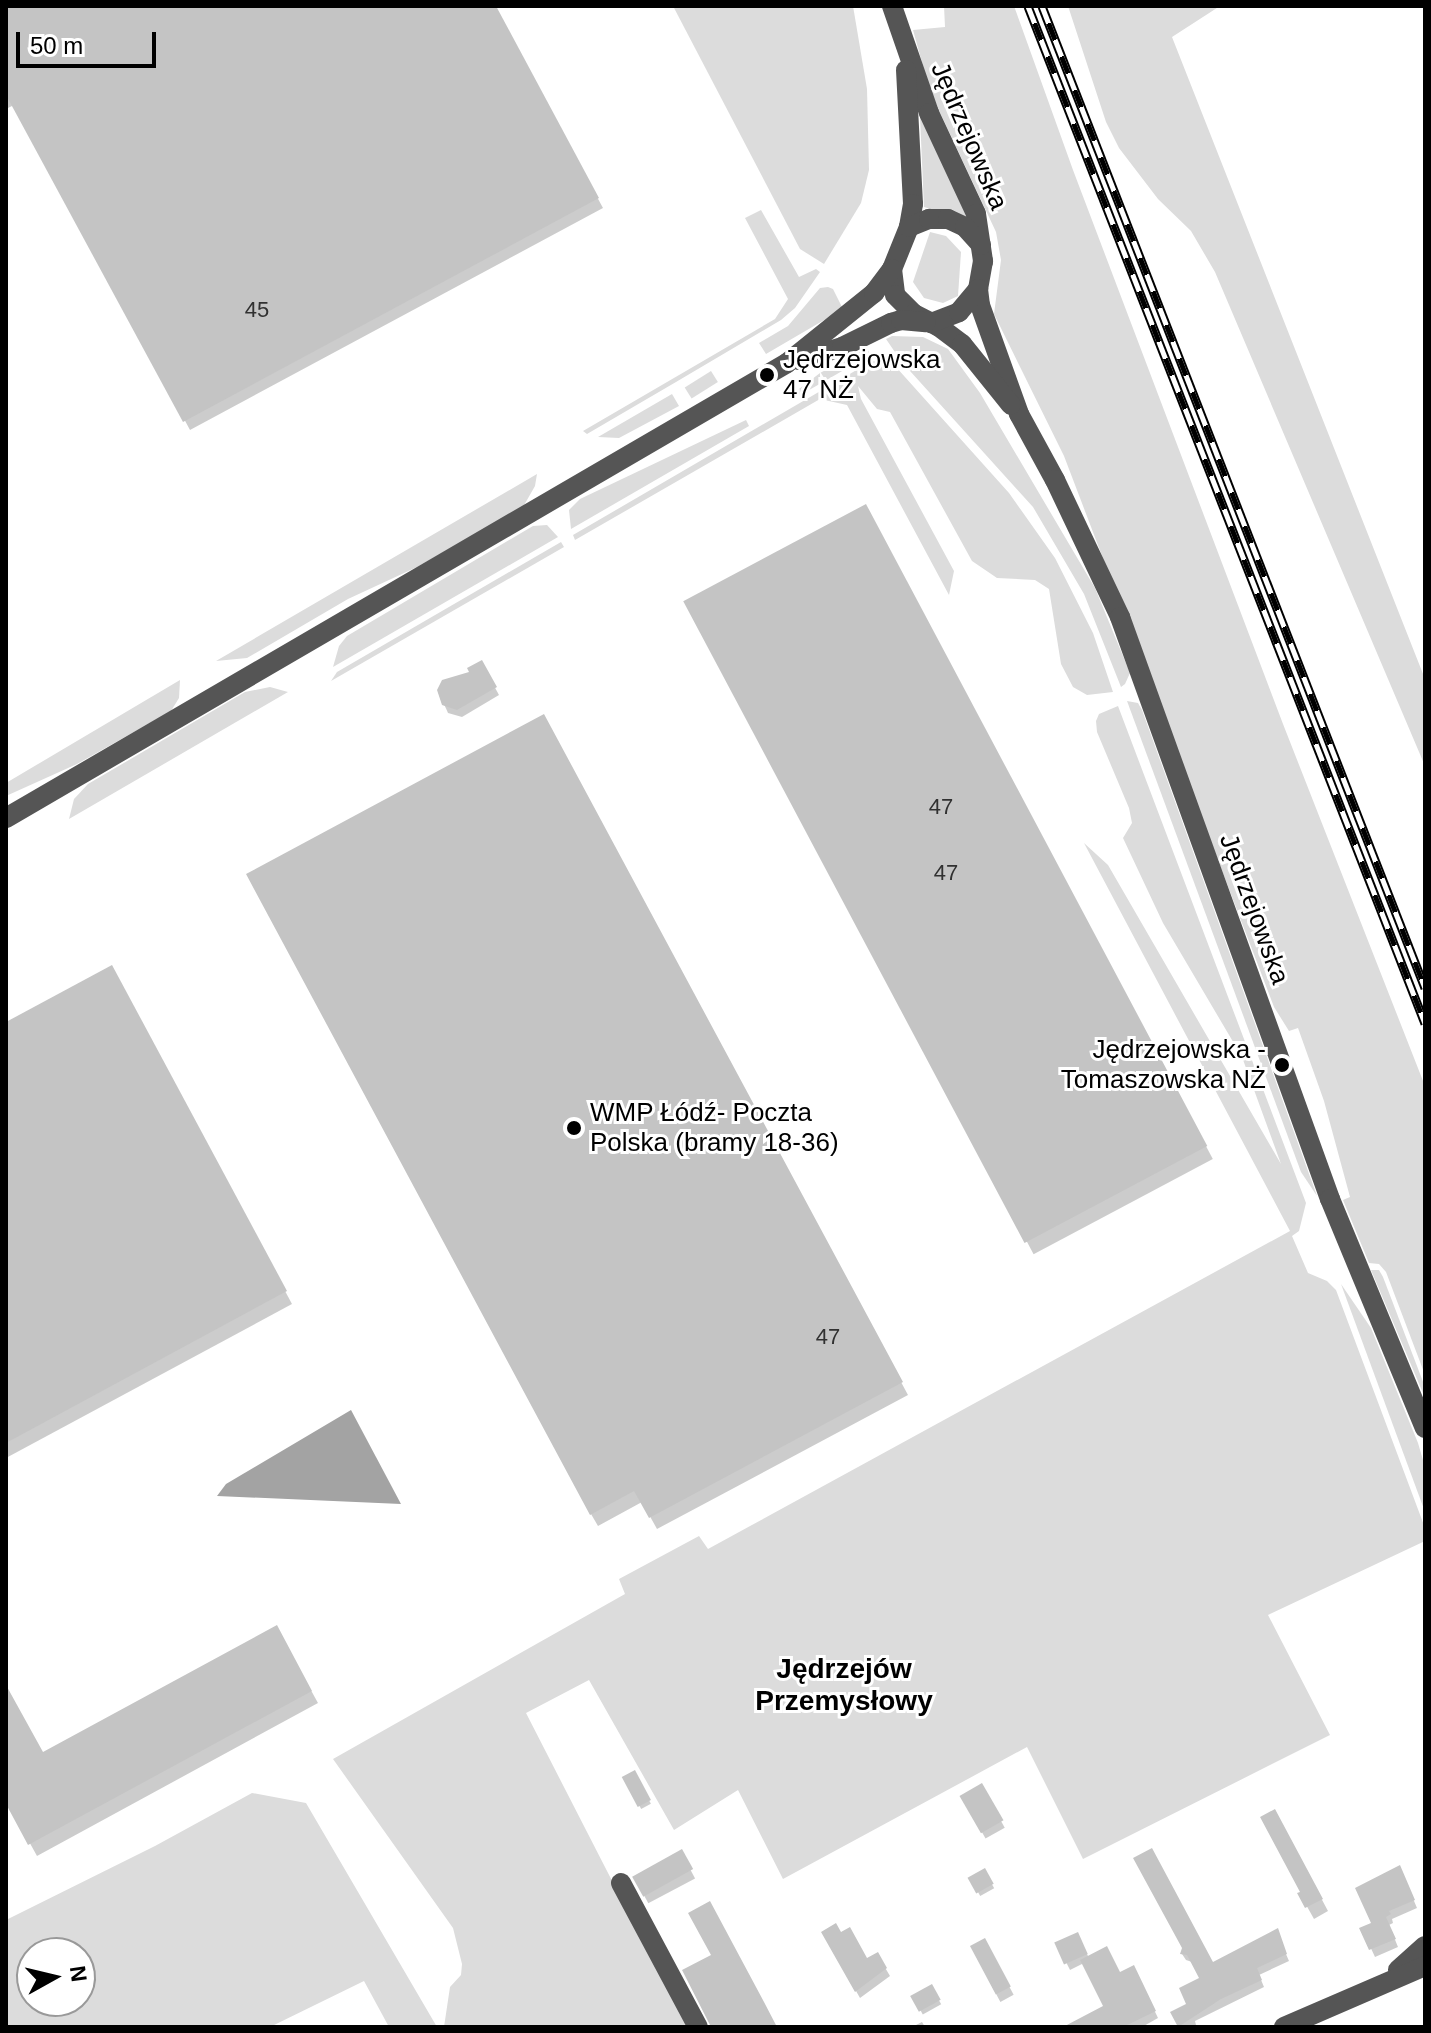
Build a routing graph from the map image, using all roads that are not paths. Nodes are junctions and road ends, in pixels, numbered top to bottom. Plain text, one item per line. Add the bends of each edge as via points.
1 (892, 6) edge
2 (904, 46) junction
3 (909, 227) junction
4 (982, 247) junction
5 (892, 269) junction
6 (978, 289) junction
7 (931, 323) junction
8 (787, 363) junction
9 (1019, 414) junction
10 (6, 818) edge
11 (1425, 1428) edge
12 (621, 1883) dead end
13 (1425, 1946) edge
14 (1425, 1966) edge
15 (1378, 1984) junction
16 (698, 2027) edge
17 (1284, 2027) edge

1 - 2 street, Jędrzejowska
2 - 3 street, Jędrzejowska via 913,168
2 - 4 street, Jędrzejowska via 976,214
3 - 4 street, Jędrzejowska via 948,219 973,233
3 - 5 street, Jędrzejowska
4 - 6 street, Jędrzejowska
5 - 7 street, Jędrzejowska via 901,304
5 - 8 street via 874,293
6 - 7 street via 959,312
6 - 9 street, Jędrzejowska
7 - 8 street via 901,320 842,347
7 - 9 street, Jędrzejowska via 962,344
8 - 10 street
9 - 11 street, Jędrzejowska via 1120,617 1330,1199
12 - 16 street
13 - 15 street
14 - 15 street
15 - 17 street

